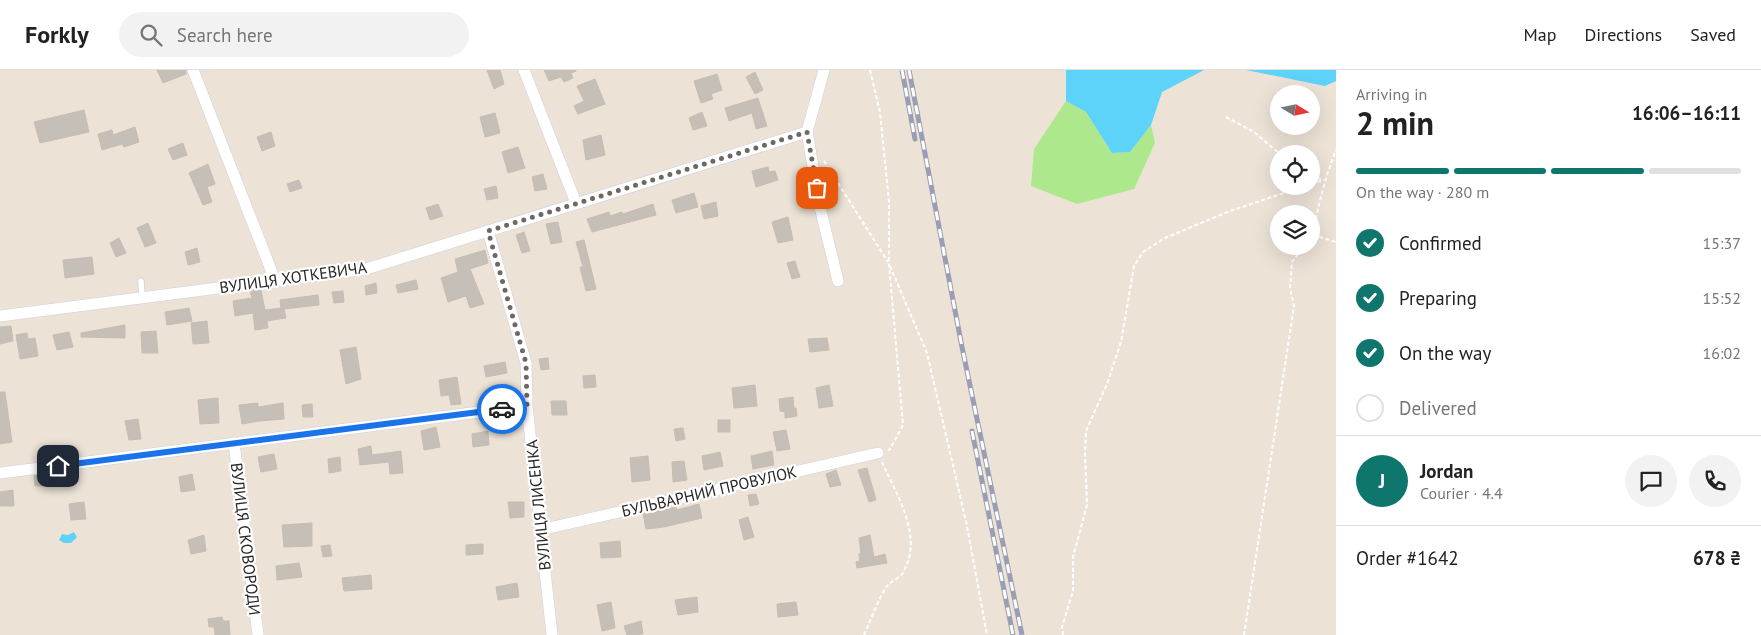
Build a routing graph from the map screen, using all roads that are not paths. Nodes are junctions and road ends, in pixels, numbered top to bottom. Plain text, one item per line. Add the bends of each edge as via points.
1 (193, 70) edge
2 (524, 70) edge
3 (824, 70) edge
4 (807, 132) junction
5 (576, 203) junction
6 (488, 231) junction
7 (275, 280) junction
8 (141, 281) dead end
9 (838, 281) dead end
10 (142, 297) junction
11 (0, 316) edge
12 (527, 406) junction
13 (234, 443) junction
14 (878, 453) road end
15 (0, 473) edge
16 (540, 530) junction
17 (258, 635) edge
18 (552, 635) edge

1 - 7 street
2 - 5 street
3 - 4 street
4 - 5 street, ВУЛИЦЯ ХОТКЕВИЧА
4 - 9 street via 820,207
5 - 6 street, ВУЛИЦЯ ХОТКЕВИЧА
6 - 7 street, ВУЛИЦЯ ХОТКЕВИЧА via 366,268
6 - 12 street, ВУЛИЦЯ ЛИСЕНКА via 526,363
7 - 10 street, ВУЛИЦЯ ХОТКЕВИЧА
8 - 10 lane
10 - 11 street, ВУЛИЦЯ ХОТКЕВИЧА
12 - 13 street
12 - 16 street, ВУЛИЦЯ ЛИСЕНКА
13 - 15 street
13 - 17 street, ВУЛИЦЯ СКОВОРОДИ
14 - 16 street, БУЛЬВАРНИЙ ПРОВУЛОК
16 - 18 street, ВУЛИЦЯ ЛИСЕНКА

